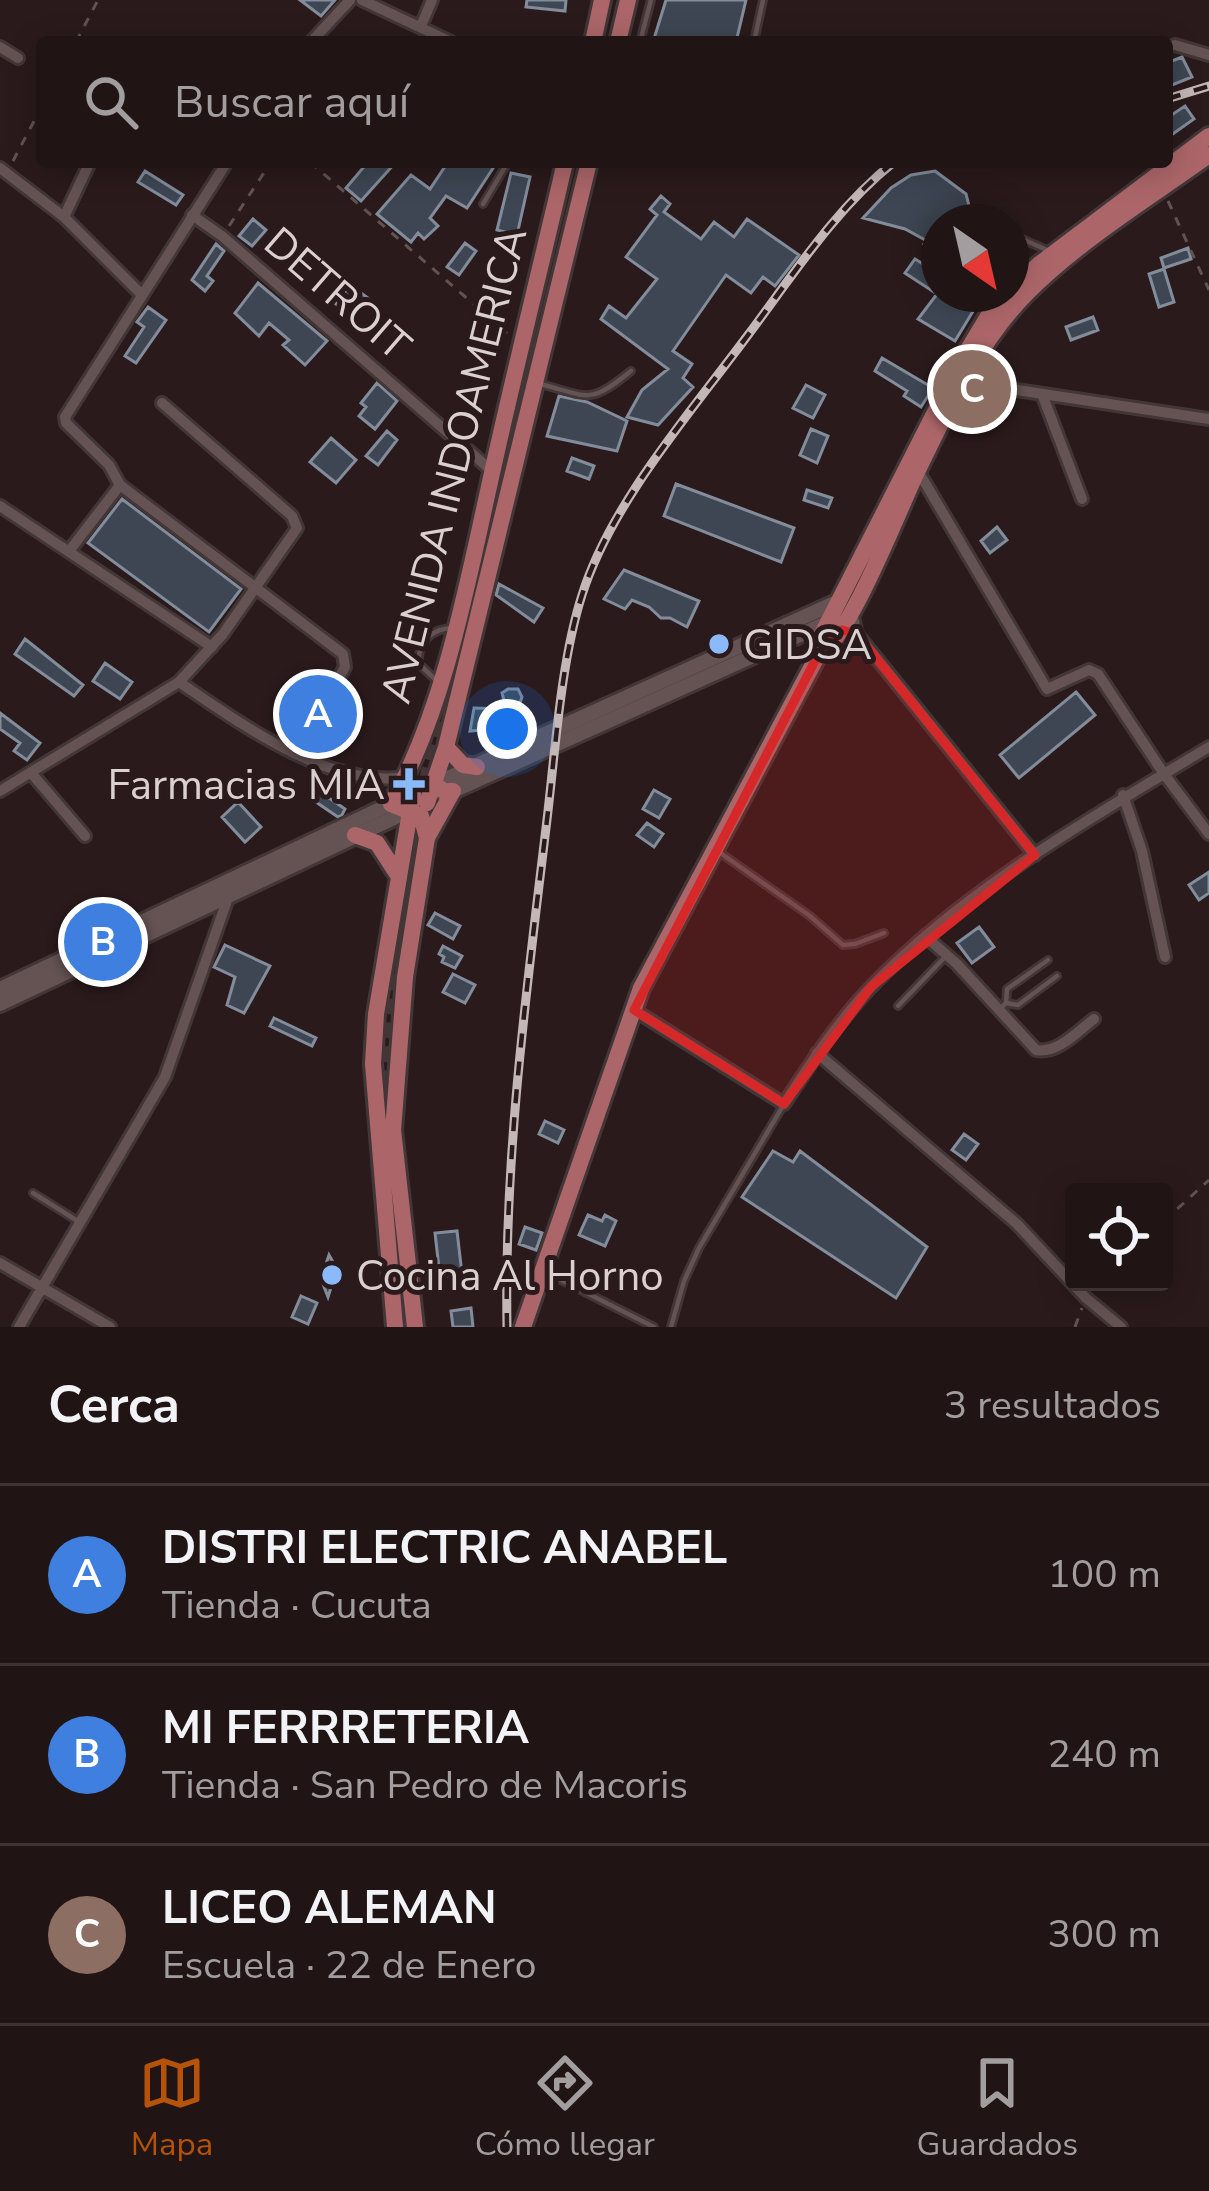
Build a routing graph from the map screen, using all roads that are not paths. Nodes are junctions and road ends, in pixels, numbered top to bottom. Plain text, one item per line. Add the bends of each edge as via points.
1 (350, 0) edge
2 (362, 0) edge
3 (432, 0) edge
4 (602, 0) edge
5 (628, 0) edge
6 (651, 0) edge
7 (763, 0) edge
8 (421, 26) junction
9 (317, 36) edge
10 (440, 36) edge
11 (594, 36) edge
12 (628, 36) edge
13 (631, 36) edge
14 (755, 36) edge
15 (1174, 46) dead end
16 (0, 47) edge
17 (1209, 55) edge
18 (18, 58) dead end
19 (1209, 136) edge
20 (1209, 155) edge
21 (1173, 163) edge
22 (87, 168) edge
23 (223, 168) edge
24 (504, 168) edge
25 (564, 168) edge
26 (588, 168) edge
27 (1167, 168) edge
28 (3, 170) edge
29 (483, 203) dead end
30 (192, 215) junction
31 (64, 217) junction
32 (1029, 242) edge
33 (1054, 253) junction
34 (1029, 275) edge
35 (142, 295) junction
36 (991, 312) edge
37 (631, 371) dead end
38 (959, 381) junction
39 (535, 383) junction
40 (1042, 394) junction
41 (163, 403) dead end
42 (1209, 419) edge
43 (918, 470) junction
44 (492, 471) junction
45 (120, 485) junction
46 (1082, 499) dead end
47 (0, 506) edge
48 (70, 550) junction
49 (257, 586) junction
50 (846, 606) junction
51 (454, 628) junction
52 (844, 628) junction
53 (212, 647) junction
54 (178, 682) junction
55 (439, 683) junction
56 (422, 731) junction
57 (446, 747) junction
58 (1209, 747) edge
59 (297, 752) junction
60 (477, 767) junction
61 (1164, 774) junction
62 (33, 775) junction
63 (434, 784) junction
64 (0, 791) edge
65 (453, 791) junction
66 (1123, 795) junction
67 (414, 796) junction
68 (391, 804) junction
69 (1209, 834) edge
70 (355, 835) junction
71 (85, 836) dead end
72 (427, 838) junction
73 (715, 848) junction
74 (1035, 855) junction
75 (398, 875) junction
76 (229, 895) junction
77 (884, 933) dead end
78 (925, 936) junction
79 (947, 955) junction
80 (1165, 957) dead end
81 (1048, 959) dead end
82 (1057, 976) dead end
83 (0, 989) edge
84 (0, 1004) edge
85 (898, 1006) dead end
86 (1002, 1007) junction
87 (634, 1010) junction
88 (1094, 1019) dead end
89 (818, 1053) junction
90 (784, 1104) junction
91 (33, 1193) dead end
92 (81, 1223) junction
93 (0, 1263) edge
94 (562, 1280) dead end
95 (42, 1290) junction
96 (19, 1327) edge
97 (110, 1327) edge
98 (395, 1327) edge
99 (415, 1327) edge
100 (523, 1327) edge
101 (654, 1327) edge
102 (671, 1327) edge
103 (1120, 1327) edge

1 - 9 street
2 - 8 street
3 - 8 street
4 - 11 main road
5 - 12 main road
6 - 13 lane
7 - 14 lane
8 - 10 street
15 - 17 street
16 - 18 street
19 - 21 main road
20 - 38 main road via 1052,269
22 - 31 street
23 - 30 street
24 - 29 lane
25 - 44 main road, AVENIDA INDOAMERICA
26 - 39 main road, AVENIDA INDOAMERICA
27 - 33 main road
28 - 31 street
30 - 35 street
30 - 44 street, DETROIT
31 - 35 street
32 - 33 lane
33 - 34 main road
35 - 45 street via 65,417
36 - 38 main road
37 - 39 lane via 592,398
38 - 40 street
38 - 43 main road
38 - 50 main road
39 - 57 main road, AVENIDA INDOAMERICA
40 - 42 street
40 - 46 street
41 - 49 street via 296,522
43 - 50 main road
43 - 61 street via 1046,689 1093,670
44 - 51 main road, AVENIDA INDOAMERICA
45 - 48 street
45 - 49 street
47 - 48 street
48 - 53 street
49 - 53 street
49 - 59 street via 346,661
50 - 52 main road
50 - 60 street
51 - 55 main road, AVENIDA INDOAMERICA
51 - 55 lane via 434,632 418,657
52 - 65 street
52 - 73 main road via 818,655
52 - 74 street
53 - 54 street
54 - 59 street via 272,745
54 - 62 street
55 - 56 main road, AVENIDA INDOAMERICA
56 - 63 main road, AVENIDA INDOAMERICA
56 - 67 main road
57 - 60 main road
57 - 63 main road, AVENIDA INDOAMERICA
58 - 61 street
59 - 67 street
60 - 63 street
61 - 66 street
61 - 69 street
62 - 64 street
62 - 71 street
63 - 65 main road
63 - 67 main road, AVENIDA INDOAMERICA
65 - 67 street
65 - 72 main road
66 - 74 street
66 - 80 street
67 - 68 main road
67 - 68 main road
67 - 70 street
67 - 72 main road
67 - 75 main road
68 - 83 street
70 - 75 main road via 376,842
70 - 76 street
72 - 99 main road via 393,1130
73 - 77 lane via 843,945
73 - 87 main road
74 - 78 street
75 - 98 main road via 373,1064
76 - 84 street
76 - 92 street via 165,1077
78 - 79 street
78 - 89 street
79 - 85 lane
79 - 86 street
81 - 86 lane via 1007,989
82 - 86 lane via 1018,1005
86 - 88 street via 1046,1052
87 - 90 street
87 - 100 main road
89 - 90 street
89 - 103 street via 1016,1224
90 - 102 lane via 699,1249
91 - 92 lane
92 - 95 street
93 - 95 street
94 - 101 lane
95 - 96 street
95 - 97 street

